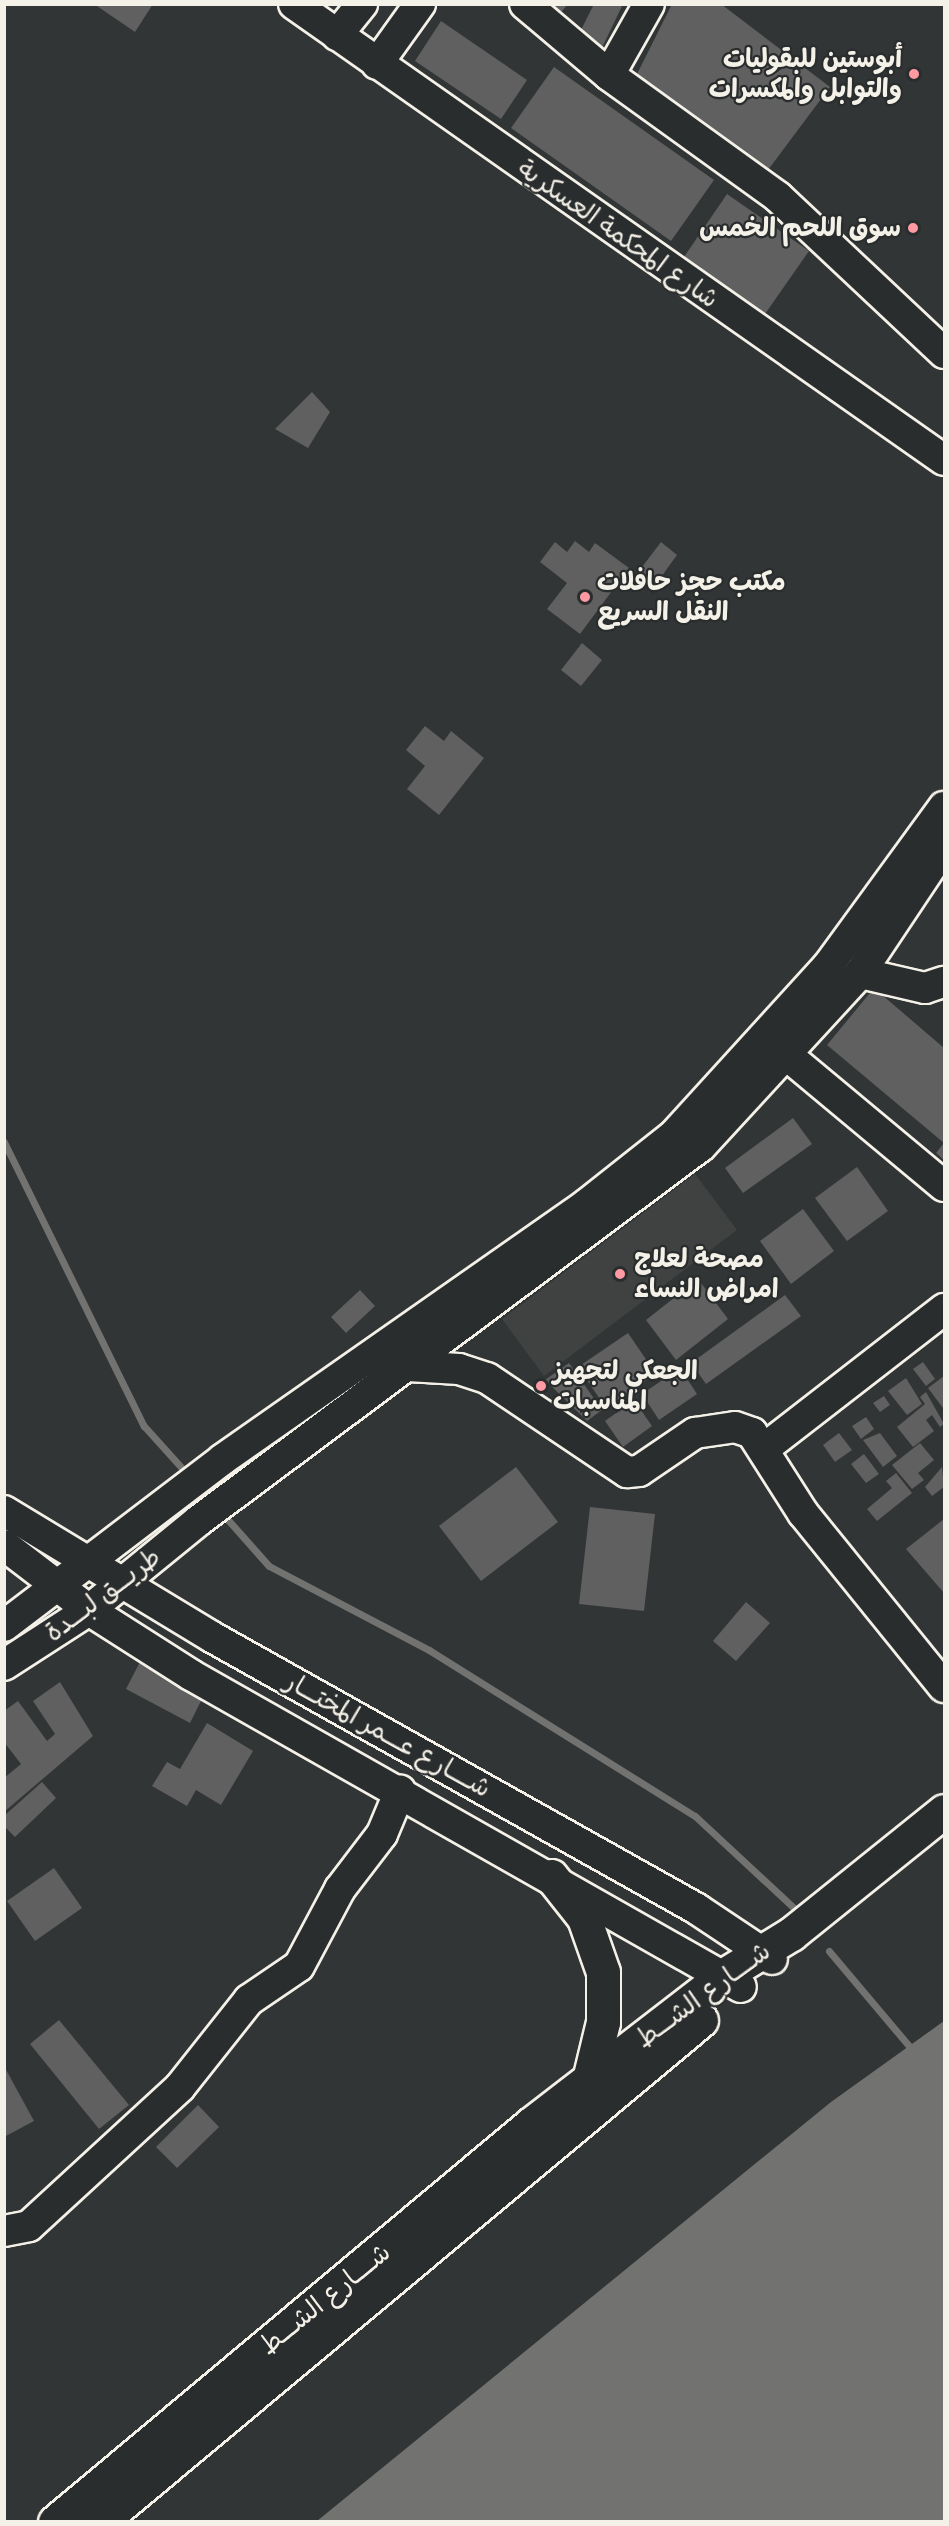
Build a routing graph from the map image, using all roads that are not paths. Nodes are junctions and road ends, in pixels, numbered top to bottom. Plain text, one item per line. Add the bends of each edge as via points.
1 (294, 4) edge
2 (362, 4) edge
3 (420, 4) edge
4 (525, 4) edge
5 (649, 4) edge
6 (337, 35) junction
7 (377, 64) junction
8 (609, 75) junction
9 (945, 353) edge
10 (945, 460) edge
11 (945, 807) edge
12 (945, 847) edge
13 (860, 973) junction
14 (938, 992) edge
15 (788, 1056) junction
16 (945, 1186) edge
17 (945, 1309) edge
18 (408, 1366) junction
19 (765, 1448) junction
20 (4, 1511) edge
21 (4, 1545) edge
22 (88, 1563) junction
23 (121, 1585) junction
24 (59, 1586) junction
25 (89, 1610) junction
26 (4, 1626) edge
27 (4, 1665) edge
28 (945, 1687) edge
29 (400, 1791) junction
30 (945, 1810) edge
31 (551, 1876) junction
32 (774, 1948) junction
33 (733, 1981) junction
34 (588, 2080) junction
35 (4, 2230) edge
36 (55, 2522) edge
37 (100, 2522) edge

1 - 6 street, شارع المحكمة العسكرية
2 - 6 street
3 - 7 street
4 - 8 street
5 - 8 street
6 - 7 street, شارع المحكمة العسكرية
7 - 10 street, شارع المحكمة العسكرية
8 - 9 street via 778,197
11 - 22 street, طريـــق لبـــدة via 828,966 674,1135 587,1204 223,1459
12 - 13 street, طريـــق لبـــدة
13 - 14 street
13 - 15 street, طريـــق لبـــدة
15 - 16 street
15 - 18 street, طريـــق لبـــدة via 701,1146
17 - 19 street
18 - 19 street via 459,1369 487,1378 618,1470 639,1471 695,1433 714,1428 752,1433
18 - 23 street, طريـــق لبـــدة via 198,1521
19 - 28 street via 803,1513
20 - 22 street, شــــارع عـــمر المختـــار
21 - 24 street, شــــارع عـــمر المختـــار
22 - 23 street, شــــارع عـــمر المختـــار
22 - 24 street, طريـــق لبـــدة
23 - 25 street, طريـــق لبـــدة
23 - 32 street, شــــارع عـــمر المختـــار via 697,1909
24 - 25 street, شــــارع عـــمر المختـــار
24 - 26 street, طريـــق لبـــدة
25 - 27 street, طريـــق لبـــدة
25 - 29 street, شــــارع عـــمر المختـــار via 191,1675
29 - 31 street, شــــارع عـــمر المختـــار
29 - 35 street via 382,1834 340,1889 299,1966 249,2000 180,2087 28,2226
30 - 32 main road, شــــارع الشـــط
31 - 33 street, شــــارع عـــمر المختـــار
31 - 34 main road via 584,1918 603,1972 603,2022
32 - 33 main road, شــــارع الشـــط
33 - 34 main road, شــــارع الشـــط
33 - 37 main road, شــــارع الشـــط
34 - 36 main road, شــــارع الشـــط

